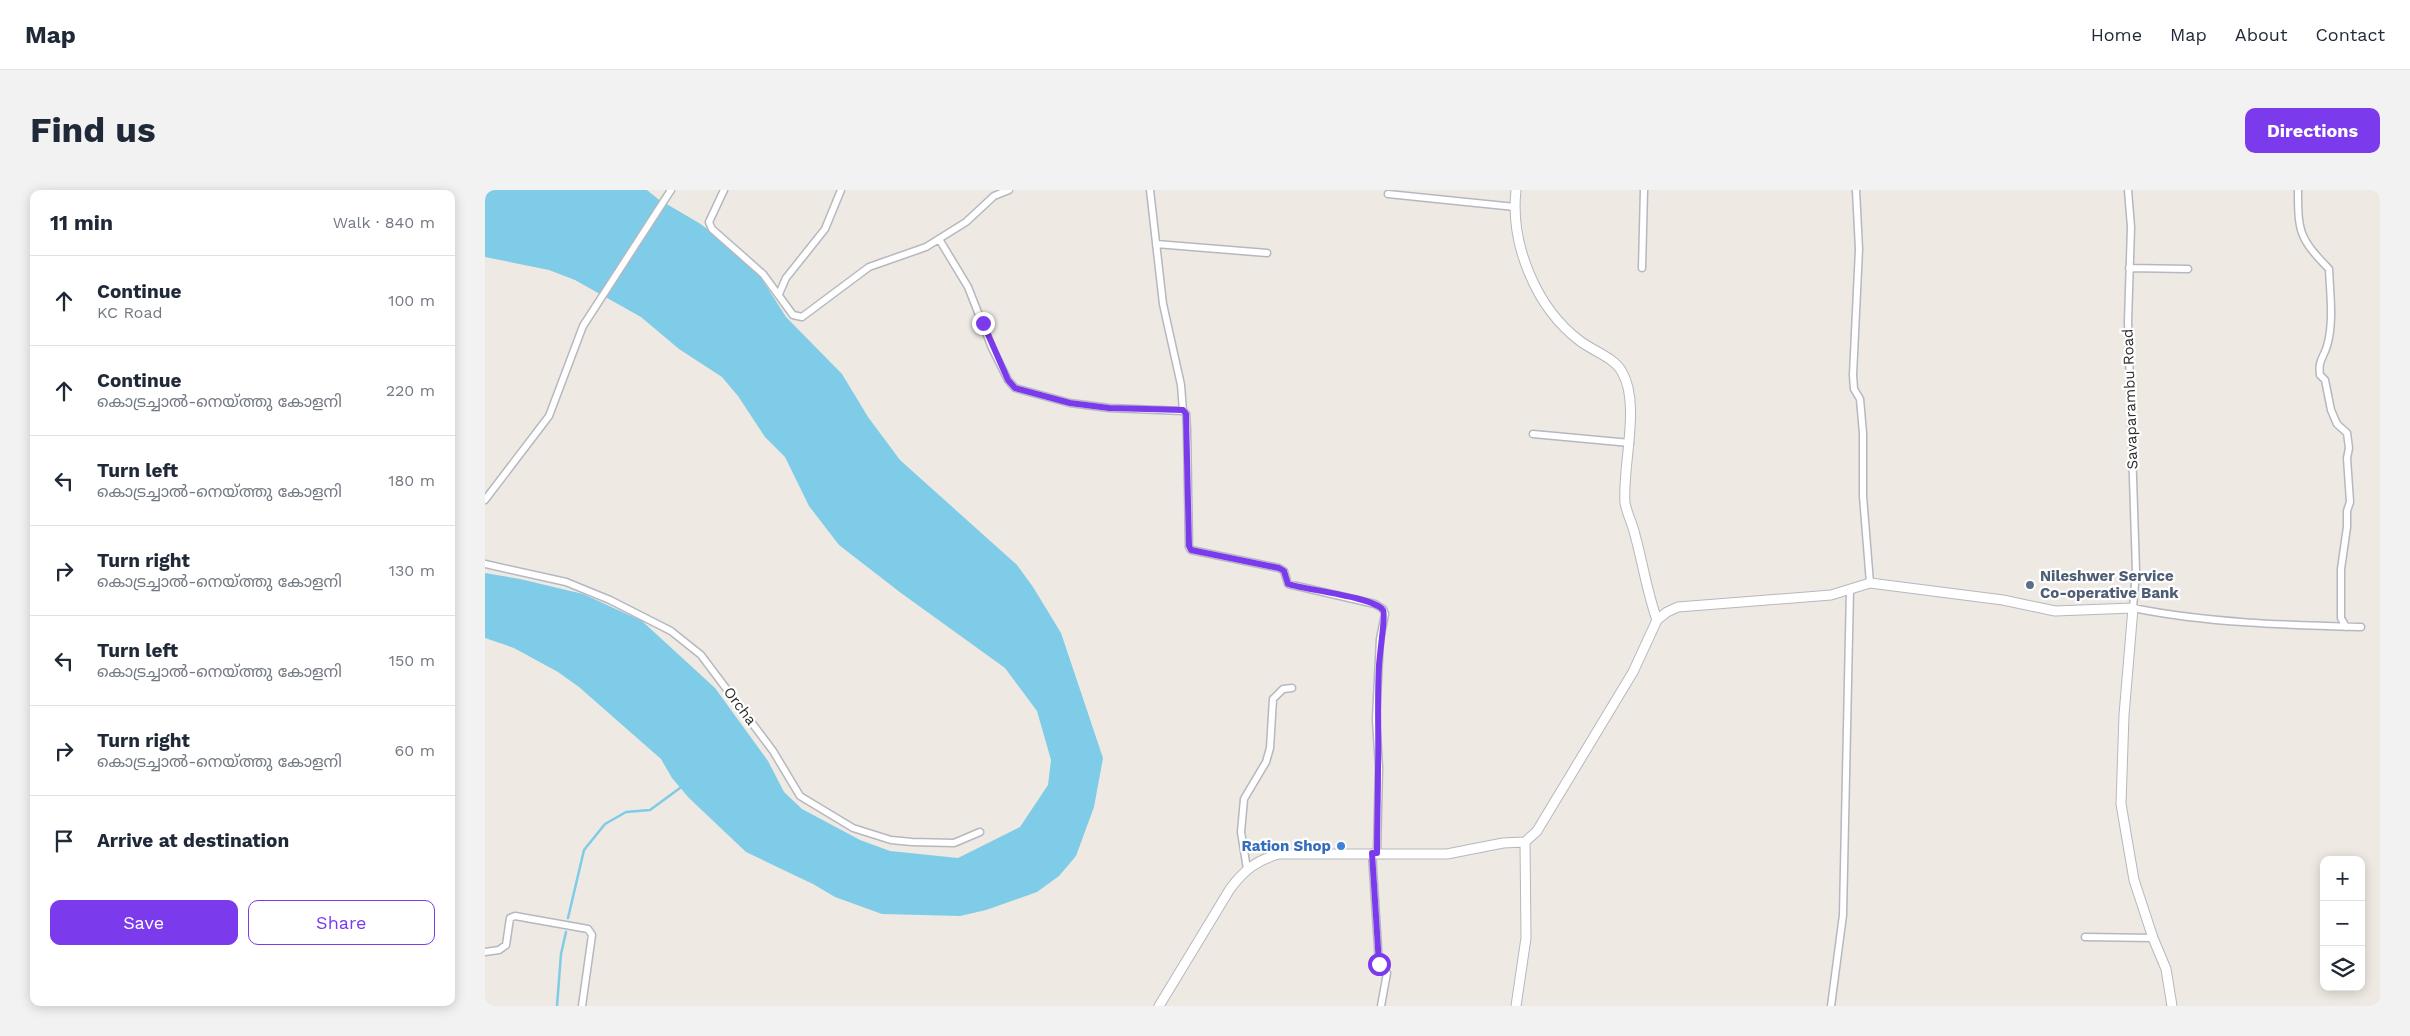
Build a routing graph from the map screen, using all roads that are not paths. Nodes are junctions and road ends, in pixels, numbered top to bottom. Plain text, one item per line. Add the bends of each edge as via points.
1 (671, 190) edge
2 (724, 190) edge
3 (841, 190) edge
4 (1009, 190) edge
5 (1151, 190) edge
6 (1516, 190) edge
7 (1644, 190) edge
8 (1856, 190) edge
9 (2128, 190) edge
10 (2297, 190) edge
11 (1388, 194) dead end
12 (1515, 206) junction
13 (939, 239) junction
14 (1156, 244) junction
15 (1267, 253) dead end
16 (1642, 268) dead end
17 (2129, 268) junction
18 (2188, 269) dead end
19 (779, 294) junction
20 (1183, 410) junction
21 (1533, 434) dead end
22 (1630, 443) junction
23 (485, 500) edge
24 (485, 564) edge
25 (1869, 583) junction
26 (1850, 590) junction
27 (2133, 608) junction
28 (1657, 620) junction
29 (2346, 627) junction
30 (2361, 627) dead end
31 (1292, 688) dead end
32 (980, 832) dead end
33 (1525, 842) junction
34 (1375, 853) junction
35 (1247, 869) junction
36 (2085, 937) dead end
37 (2153, 938) junction
38 (485, 952) edge
39 (582, 1006) edge
40 (1159, 1006) edge
41 (1381, 1006) edge
42 (1516, 1006) edge
43 (1831, 1006) edge
44 (2172, 1006) edge

1 - 23 street via 583,326 549,416
2 - 19 street via 709,222 712,229 763,274
3 - 19 street via 825,228 786,278
4 - 13 street via 994,196 966,222
5 - 14 street
6 - 12 main road
7 - 16 street
8 - 25 street via 1859,249 1853,375 1860,399 1863,433 1863,496
9 - 17 street, Savaparambu Road via 2131,227
10 - 29 street via 2300,233 2329,269 2327,346 2319,362 2331,410 2337,424 2347,433 2349,448 2350,502 2341,570 2341,618
11 - 12 street
12 - 22 main road via 1521,249 1541,296 1579,340 1617,363 1624,373
13 - 19 street via 899,258 869,266 802,317 793,315 786,308
13 - 20 street via 969,287 992,348 1015,388 1070,403 1109,408
14 - 15 street
14 - 20 street via 1163,304 1181,385
17 - 18 street
17 - 27 street, Savaparambu Road via 2136,571
20 - 34 street via 1187,422 1191,550 1279,568 1284,571 1288,584 1352,597 1383,609 1376,719 1379,767
21 - 22 street
22 - 28 main road via 1624,480 1626,506
24 - 32 street, Orcha via 567,582 671,631 701,655 773,751 800,796 853,828 891,840 937,843 954,843
25 - 26 main road
25 - 27 main road via 2003,600 2055,611
26 - 28 main road via 1831,595 1678,607
26 - 43 street via 1843,915
27 - 29 street via 2182,618
27 - 37 main road via 2121,804 2134,880
28 - 33 main road via 1633,672 1606,718 1537,831
29 - 30 street
31 - 35 street via 1283,689 1273,699 1266,762 1244,798 1241,832
33 - 34 main road via 1447,854
33 - 42 main road via 1525,938
34 - 35 main road via 1279,854 1262,859
34 - 41 street via 1379,964 1387,973
35 - 40 main road via 1230,889
36 - 37 street
37 - 44 main road via 2166,969
38 - 39 street via 499,950 506,944 510,918 515,916 588,929 592,935

